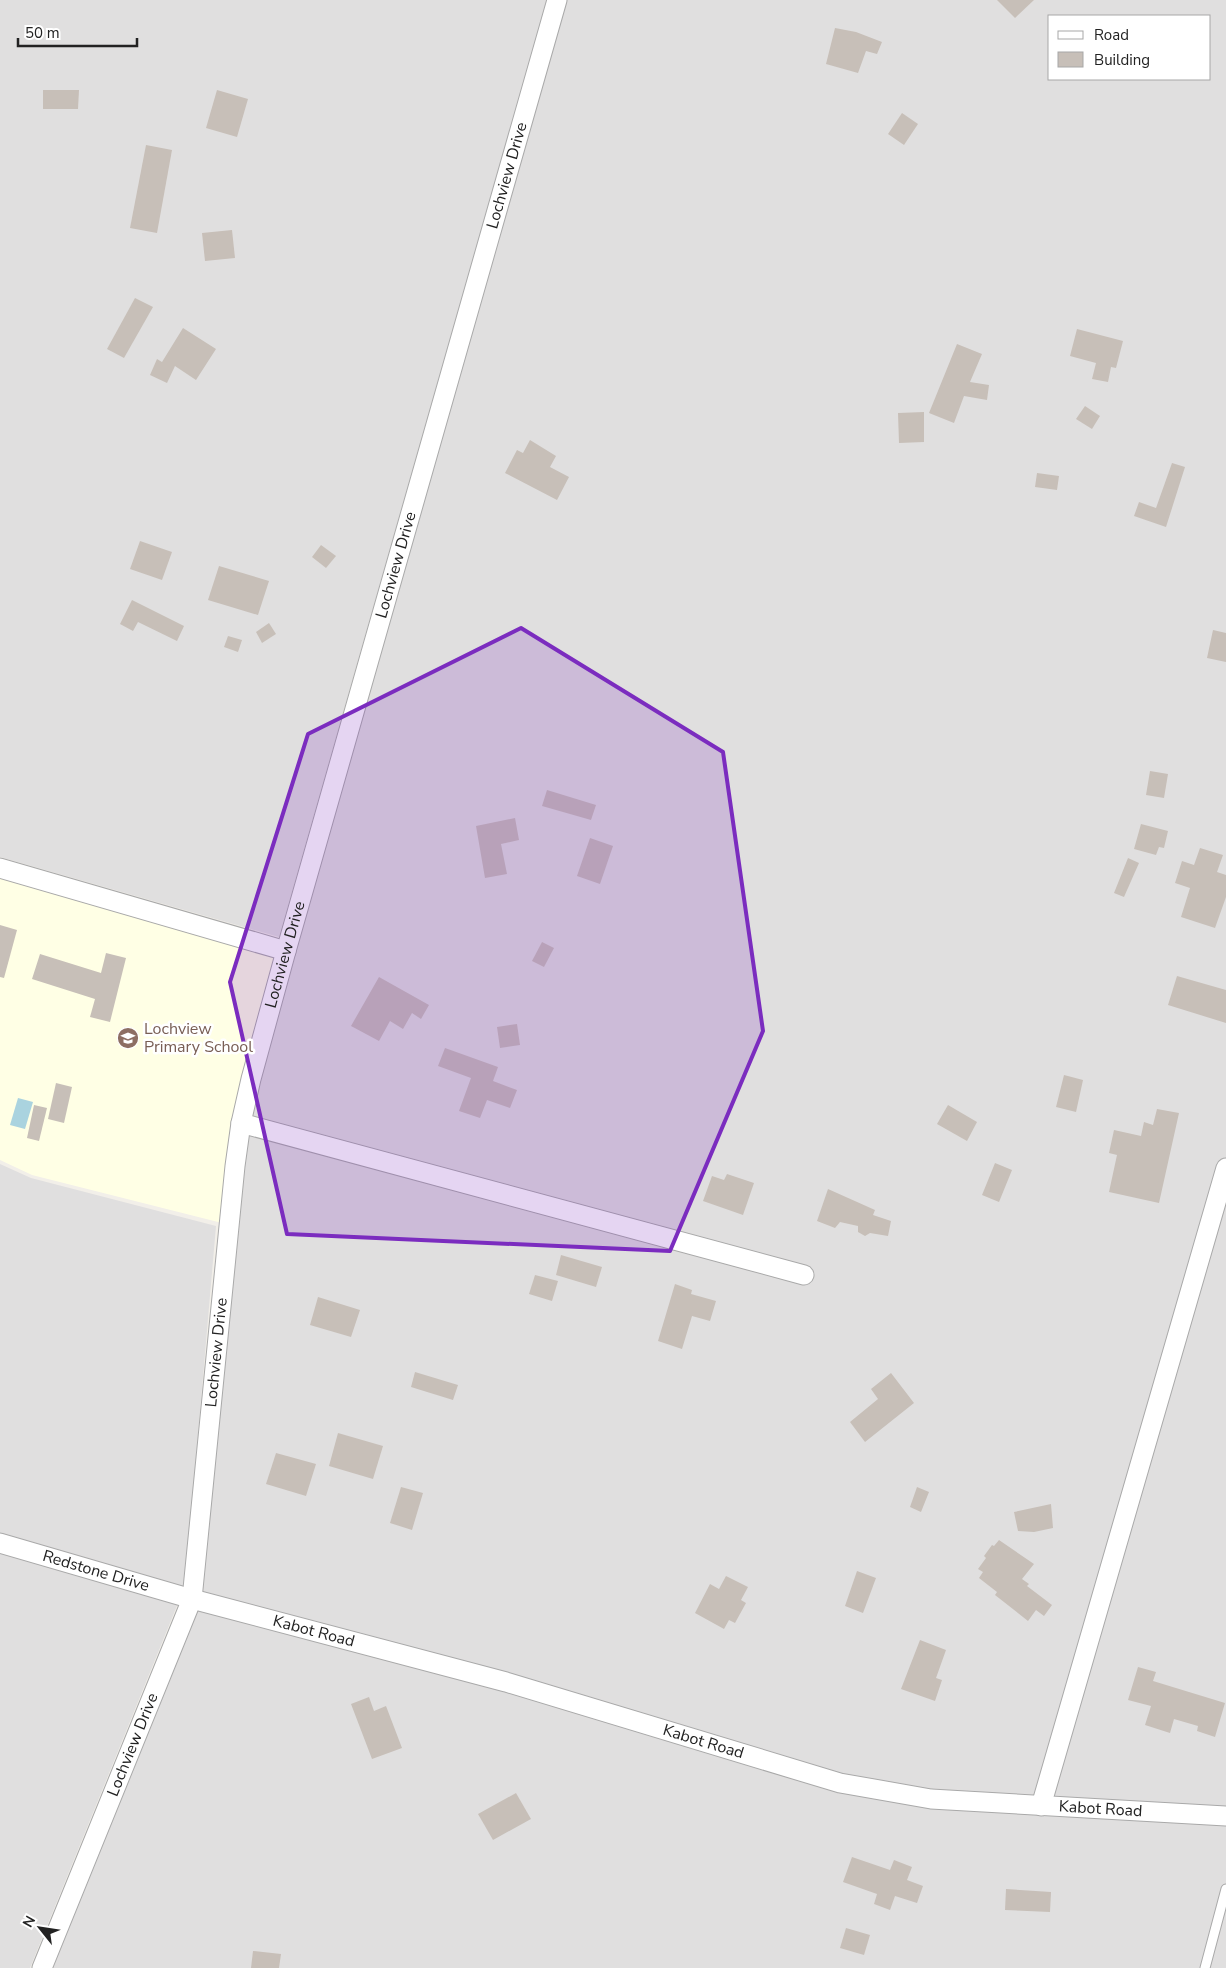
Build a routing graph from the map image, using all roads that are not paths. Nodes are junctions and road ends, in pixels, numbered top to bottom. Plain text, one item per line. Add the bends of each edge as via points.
1 (557, 0) edge
2 (0, 868) edge
3 (286, 951) junction
4 (241, 1123) junction
5 (1226, 1168) edge
6 (804, 1275) dead end
7 (0, 1542) edge
8 (192, 1599) junction
9 (1041, 1806) junction
10 (1226, 1816) edge
11 (1226, 1889) edge
12 (42, 1968) edge
13 (1205, 1968) edge

1 - 3 street, Lochview Drive
2 - 3 street
3 - 4 street, Lochview Drive
4 - 6 street
4 - 8 street, Lochview Drive
5 - 9 street
7 - 8 street, Redstone Drive
8 - 9 street, Kabot Road via 506,1682 840,1783 931,1799
8 - 12 street, Lochview Drive
9 - 10 street, Kabot Road
11 - 13 lane

